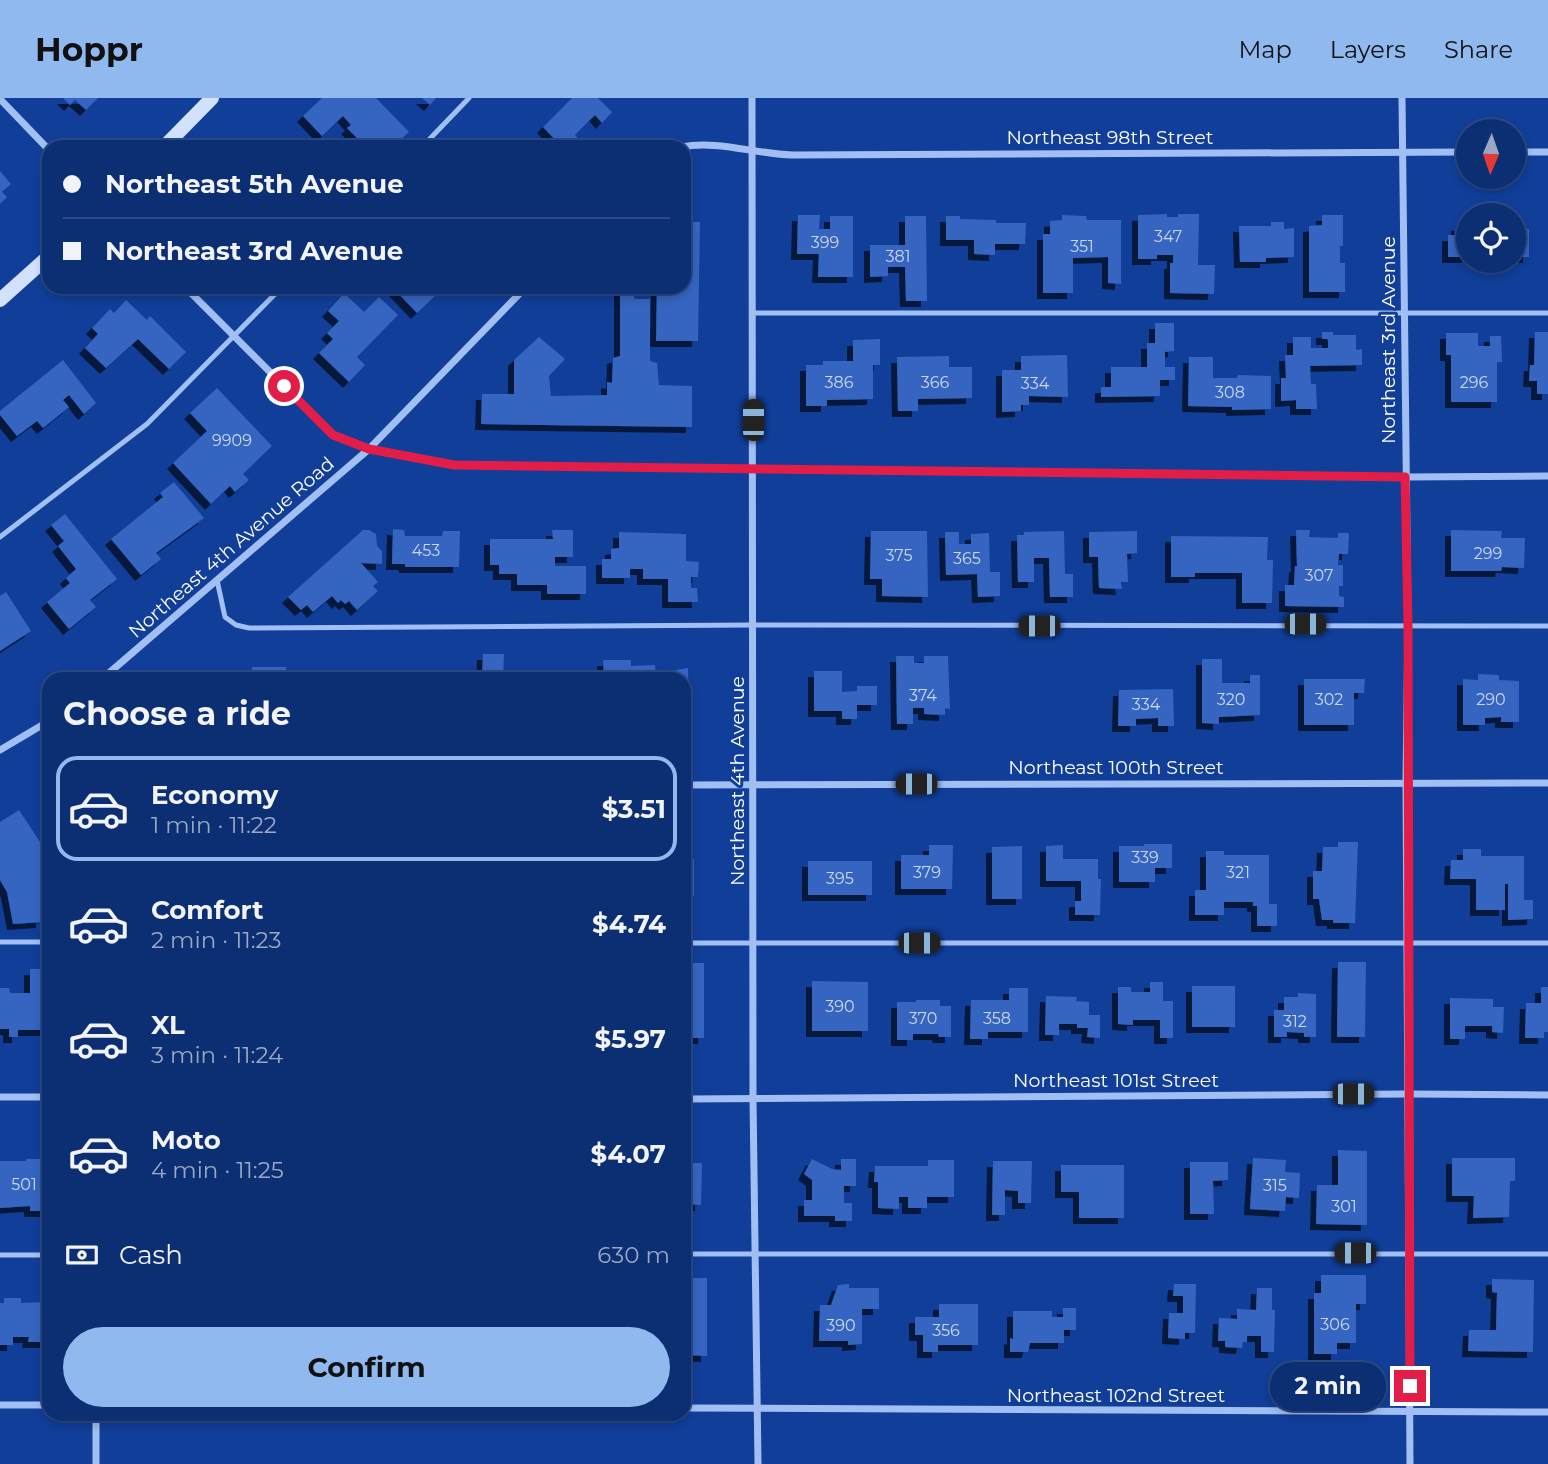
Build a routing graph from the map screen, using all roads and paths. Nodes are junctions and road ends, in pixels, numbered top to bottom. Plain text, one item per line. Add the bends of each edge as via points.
1 (212, 98) edge
2 (469, 98) edge
3 (752, 98) edge
4 (1402, 98) edge
5 (0, 99) edge
6 (170, 140) edge
7 (429, 140) edge
8 (42, 143) edge
9 (691, 147) edge
10 (752, 152) junction
11 (1403, 152) junction
12 (1456, 152) edge
13 (1526, 152) edge
14 (1548, 152) edge
15 (42, 262) edge
16 (192, 294) edge
17 (275, 294) edge
18 (519, 294) edge
19 (0, 300) edge
20 (752, 313) junction
21 (1404, 313) junction
22 (1548, 313) edge
23 (233, 336) junction
24 (369, 449) junction
25 (752, 469) junction
26 (1548, 476) edge
27 (1405, 477) junction
28 (0, 537) edge
29 (217, 580) junction
30 (1408, 624) junction
31 (753, 625) junction
32 (1548, 625) edge
33 (110, 672) edge
34 (42, 725) edge
35 (0, 750) edge
36 (1406, 782) junction
37 (1548, 783) edge
38 (691, 785) edge
39 (753, 785) junction
40 (0, 942) edge
41 (42, 942) edge
42 (1407, 942) junction
43 (691, 943) edge
44 (753, 943) junction
45 (1548, 943) edge
46 (1408, 1094) junction
47 (1548, 1095) edge
48 (0, 1097) edge
49 (42, 1097) edge
50 (691, 1099) edge
51 (752, 1099) junction
52 (1409, 1253) junction
53 (691, 1254) edge
54 (755, 1254) junction
55 (1548, 1254) edge
56 (0, 1255) edge
57 (42, 1255) edge
58 (0, 1405) edge
59 (42, 1405) edge
60 (691, 1408) edge
61 (758, 1409) junction
62 (1410, 1412) junction
63 (1548, 1412) edge
64 (96, 1421) edge
65 (96, 1464) edge
66 (758, 1464) edge
67 (1410, 1464) edge

1 - 6 street
2 - 7 lane
3 - 10 street, Northeast 4th Avenue
4 - 11 street, Northeast 3rd Avenue
5 - 8 street
9 - 10 street
10 - 11 street, Northeast 98th Street
10 - 20 street, Northeast 4th Avenue
11 - 12 street, Northeast 98th Street
11 - 21 street, Northeast 3rd Avenue
13 - 14 street
15 - 19 street
16 - 23 street
17 - 23 lane
18 - 24 street, Northeast 4th Avenue Road
20 - 21 lane
20 - 25 street, Northeast 4th Avenue
21 - 22 lane
21 - 27 street, Northeast 3rd Avenue
23 - 24 street via 333,435
23 - 28 lane via 147,424
24 - 25 street via 454,465
24 - 29 street, Northeast 4th Avenue Road
25 - 27 street
25 - 31 street, Northeast 4th Avenue
26 - 27 street
27 - 30 street, Northeast 3rd Avenue
29 - 31 lane via 225,617 250,628
29 - 33 street, Northeast 4th Avenue Road
30 - 31 lane
30 - 32 lane
30 - 36 street, Northeast 3rd Avenue
31 - 39 street, Northeast 4th Avenue
34 - 35 street
36 - 37 street, Northeast 100th Street
36 - 39 street, Northeast 100th Street
36 - 42 street, Northeast 3rd Avenue
38 - 39 street, Northeast 100th Street
39 - 44 street, Northeast 4th Avenue
40 - 41 lane
42 - 44 lane
42 - 45 lane
42 - 46 street, Northeast 3rd Avenue
43 - 44 lane
44 - 51 street, Northeast 4th Avenue
46 - 47 street, Northeast 101st Street
46 - 51 street, Northeast 101st Street
46 - 52 street, Northeast 3rd Avenue
48 - 49 street
50 - 51 street, Northeast 101st Street
51 - 54 street, Northeast 4th Avenue
52 - 54 lane
52 - 55 lane
52 - 62 street, Northeast 3rd Avenue
53 - 54 lane
54 - 61 street, Northeast 4th Avenue
56 - 57 lane
58 - 59 street
60 - 61 street, Northeast 102nd Street
61 - 62 street, Northeast 102nd Street
61 - 66 street, Northeast 4th Avenue
62 - 63 street, Northeast 102nd Street
62 - 67 street, Northeast 3rd Avenue
64 - 65 street

